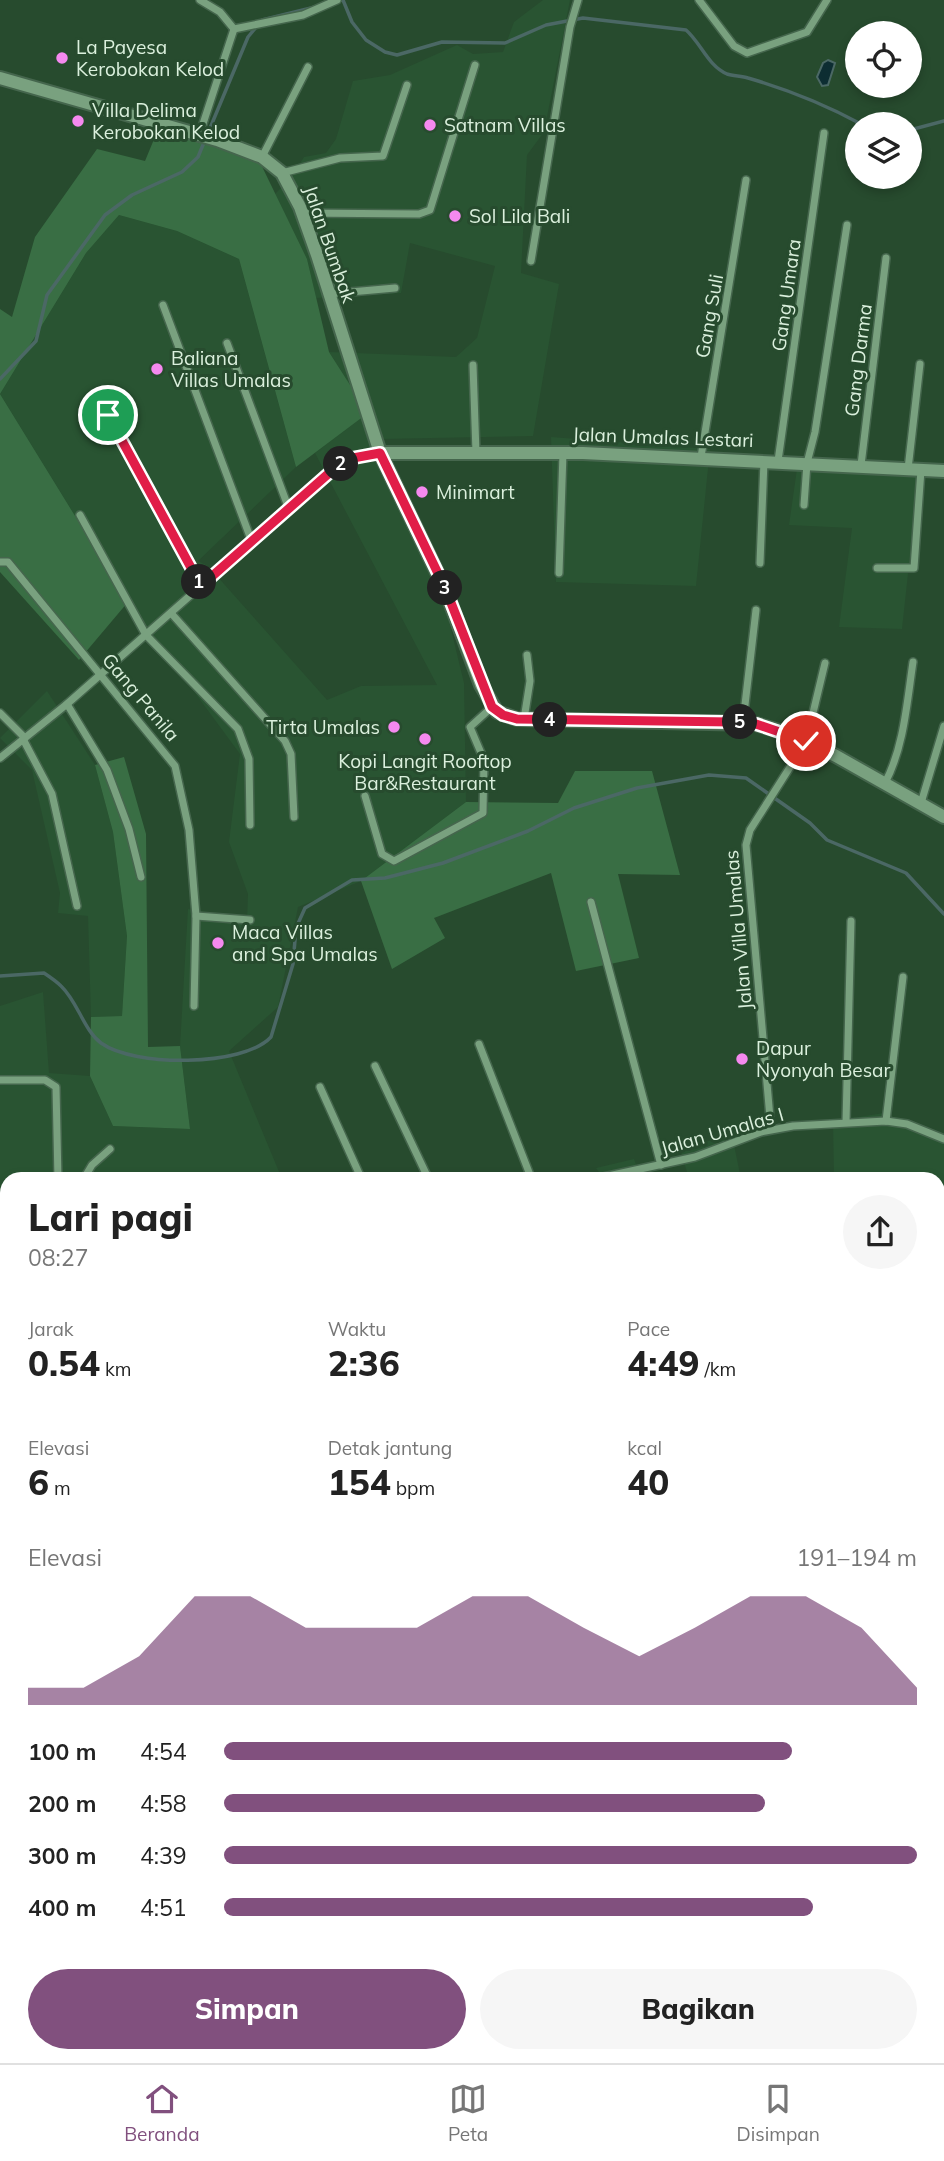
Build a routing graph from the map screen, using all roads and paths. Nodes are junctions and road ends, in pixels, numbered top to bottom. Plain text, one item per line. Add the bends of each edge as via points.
1 (200, 0) edge
2 (337, 0) edge
3 (579, 0) edge
4 (699, 0) edge
5 (827, 0) edge
6 (233, 29) junction
7 (475, 65) dead end
8 (308, 67) dead end
9 (0, 78) edge
10 (407, 85) dead end
11 (824, 133) dead end
12 (199, 136) junction
13 (262, 157) junction
14 (282, 173) junction
15 (746, 180) dead end
16 (302, 213) junction
17 (847, 225) dead end
18 (886, 258) dead end
19 (531, 261) dead end
20 (395, 288) dead end
21 (328, 294) junction
22 (163, 305) dead end
23 (228, 343) dead end
24 (919, 364) dead end
25 (473, 365) dead end
26 (108, 415) dead end
27 (380, 453) junction
28 (476, 453) junction
29 (563, 453) junction
30 (701, 457) junction
31 (764, 460) junction
32 (778, 461) junction
33 (807, 463) junction
34 (861, 465) junction
35 (915, 469) junction
36 (944, 471) edge
37 (804, 505) dead end
38 (289, 509) junction
39 (80, 515) dead end
40 (251, 542) junction
41 (3, 561) edge
42 (760, 563) dead end
43 (877, 568) dead end
44 (559, 573) dead end
45 (201, 586) junction
46 (756, 610) dead end
47 (171, 613) junction
48 (146, 635) junction
49 (527, 655) dead end
50 (913, 662) dead end
51 (825, 663) dead end
52 (100, 674) junction
53 (67, 704) junction
54 (492, 707) junction
55 (0, 713) edge
56 (524, 719) junction
57 (743, 722) junction
58 (944, 726) edge
59 (24, 738) junction
60 (806, 741) junction
61 (0, 758) edge
62 (885, 783) junction
63 (365, 796) dead end
64 (921, 803) junction
65 (294, 817) dead end
66 (944, 817) edge
67 (250, 825) dead end
68 (141, 877) dead end
69 (591, 902) dead end
70 (76, 906) dead end
71 (197, 916) junction
72 (250, 920) dead end
73 (851, 920) dead end
74 (903, 977) dead end
75 (194, 1006) dead end
76 (479, 1044) dead end
77 (375, 1066) dead end
78 (0, 1080) edge
79 (320, 1087) dead end
80 (886, 1121) junction
81 (846, 1122) junction
82 (771, 1129) junction
83 (944, 1139) edge
84 (110, 1149) dead end
85 (662, 1165) junction
86 (58, 1172) edge
87 (88, 1172) edge
88 (358, 1172) edge
89 (425, 1172) edge
90 (529, 1172) edge
91 (628, 1172) edge

1 - 6 street via 220,12
2 - 6 street via 303,15
3 - 19 street via 568,40
4 - 5 street via 734,46 747,52 807,32
6 - 12 street
7 - 16 street via 430,211
8 - 13 street
9 - 12 street, Jalan Bumbak
10 - 14 street via 383,156 340,158
11 - 32 street, Gang Umara
12 - 13 street, Jalan Bumbak
13 - 14 street, Jalan Bumbak
14 - 16 street, Jalan Bumbak
15 - 30 street, Gang Suli
16 - 21 street, Jalan Bumbak
17 - 33 street
18 - 34 street, Gang Darma
20 - 21 street
21 - 27 street, Jalan Bumbak
22 - 40 street
23 - 38 street
24 - 35 street
25 - 28 street
26 - 45 street
27 - 28 street, Jalan Umalas Lestari
27 - 38 street via 336,467
27 - 54 street, Jalan Bumbak via 446,590
28 - 29 street, Jalan Umalas Lestari
29 - 30 street, Jalan Umalas Lestari
29 - 44 street
30 - 31 street, Jalan Umalas Lestari
31 - 32 street, Jalan Umalas Lestari
31 - 42 street
32 - 33 street, Jalan Umalas Lestari
33 - 34 street, Jalan Umalas Lestari
33 - 37 street
34 - 35 street, Jalan Umalas Lestari
35 - 36 street, Jalan Umalas Lestari
35 - 43 street via 914,568
38 - 40 street
39 - 48 street
40 - 45 street
41 - 52 street, Gang Panila
45 - 47 street
46 - 57 street
47 - 48 street
47 - 65 street via 285,741 291,754
48 - 52 street
48 - 67 street via 238,729 249,759
49 - 56 street via 530,681
50 - 62 street via 901,737
51 - 60 street, Jalan Villa Umalas
52 - 53 street
52 - 71 street, Gang Panila via 175,766 189,830
53 - 59 street
53 - 68 street via 107,769
54 - 56 street via 503,715
54 - 63 street via 470,727 484,760 483,813 394,861 382,854
55 - 59 street
56 - 57 street
57 - 60 street
58 - 64 street
59 - 61 street
59 - 70 street via 57,810
60 - 62 street
60 - 82 street, Jalan Villa Umalas via 750,830 746,845
62 - 64 street
64 - 66 street
69 - 85 street
71 - 72 street
71 - 75 street, Gang Panila
73 - 81 street
74 - 80 street
76 - 90 street
77 - 89 street
78 - 86 street via 45,1080 56,1087
79 - 88 street
80 - 81 street, Jalan Umalas I
80 - 83 street, Jalan Umalas I
81 - 82 street, Jalan Umalas I
82 - 85 street, Jalan Umalas I
84 - 87 street
85 - 91 street, Jalan Umalas I

